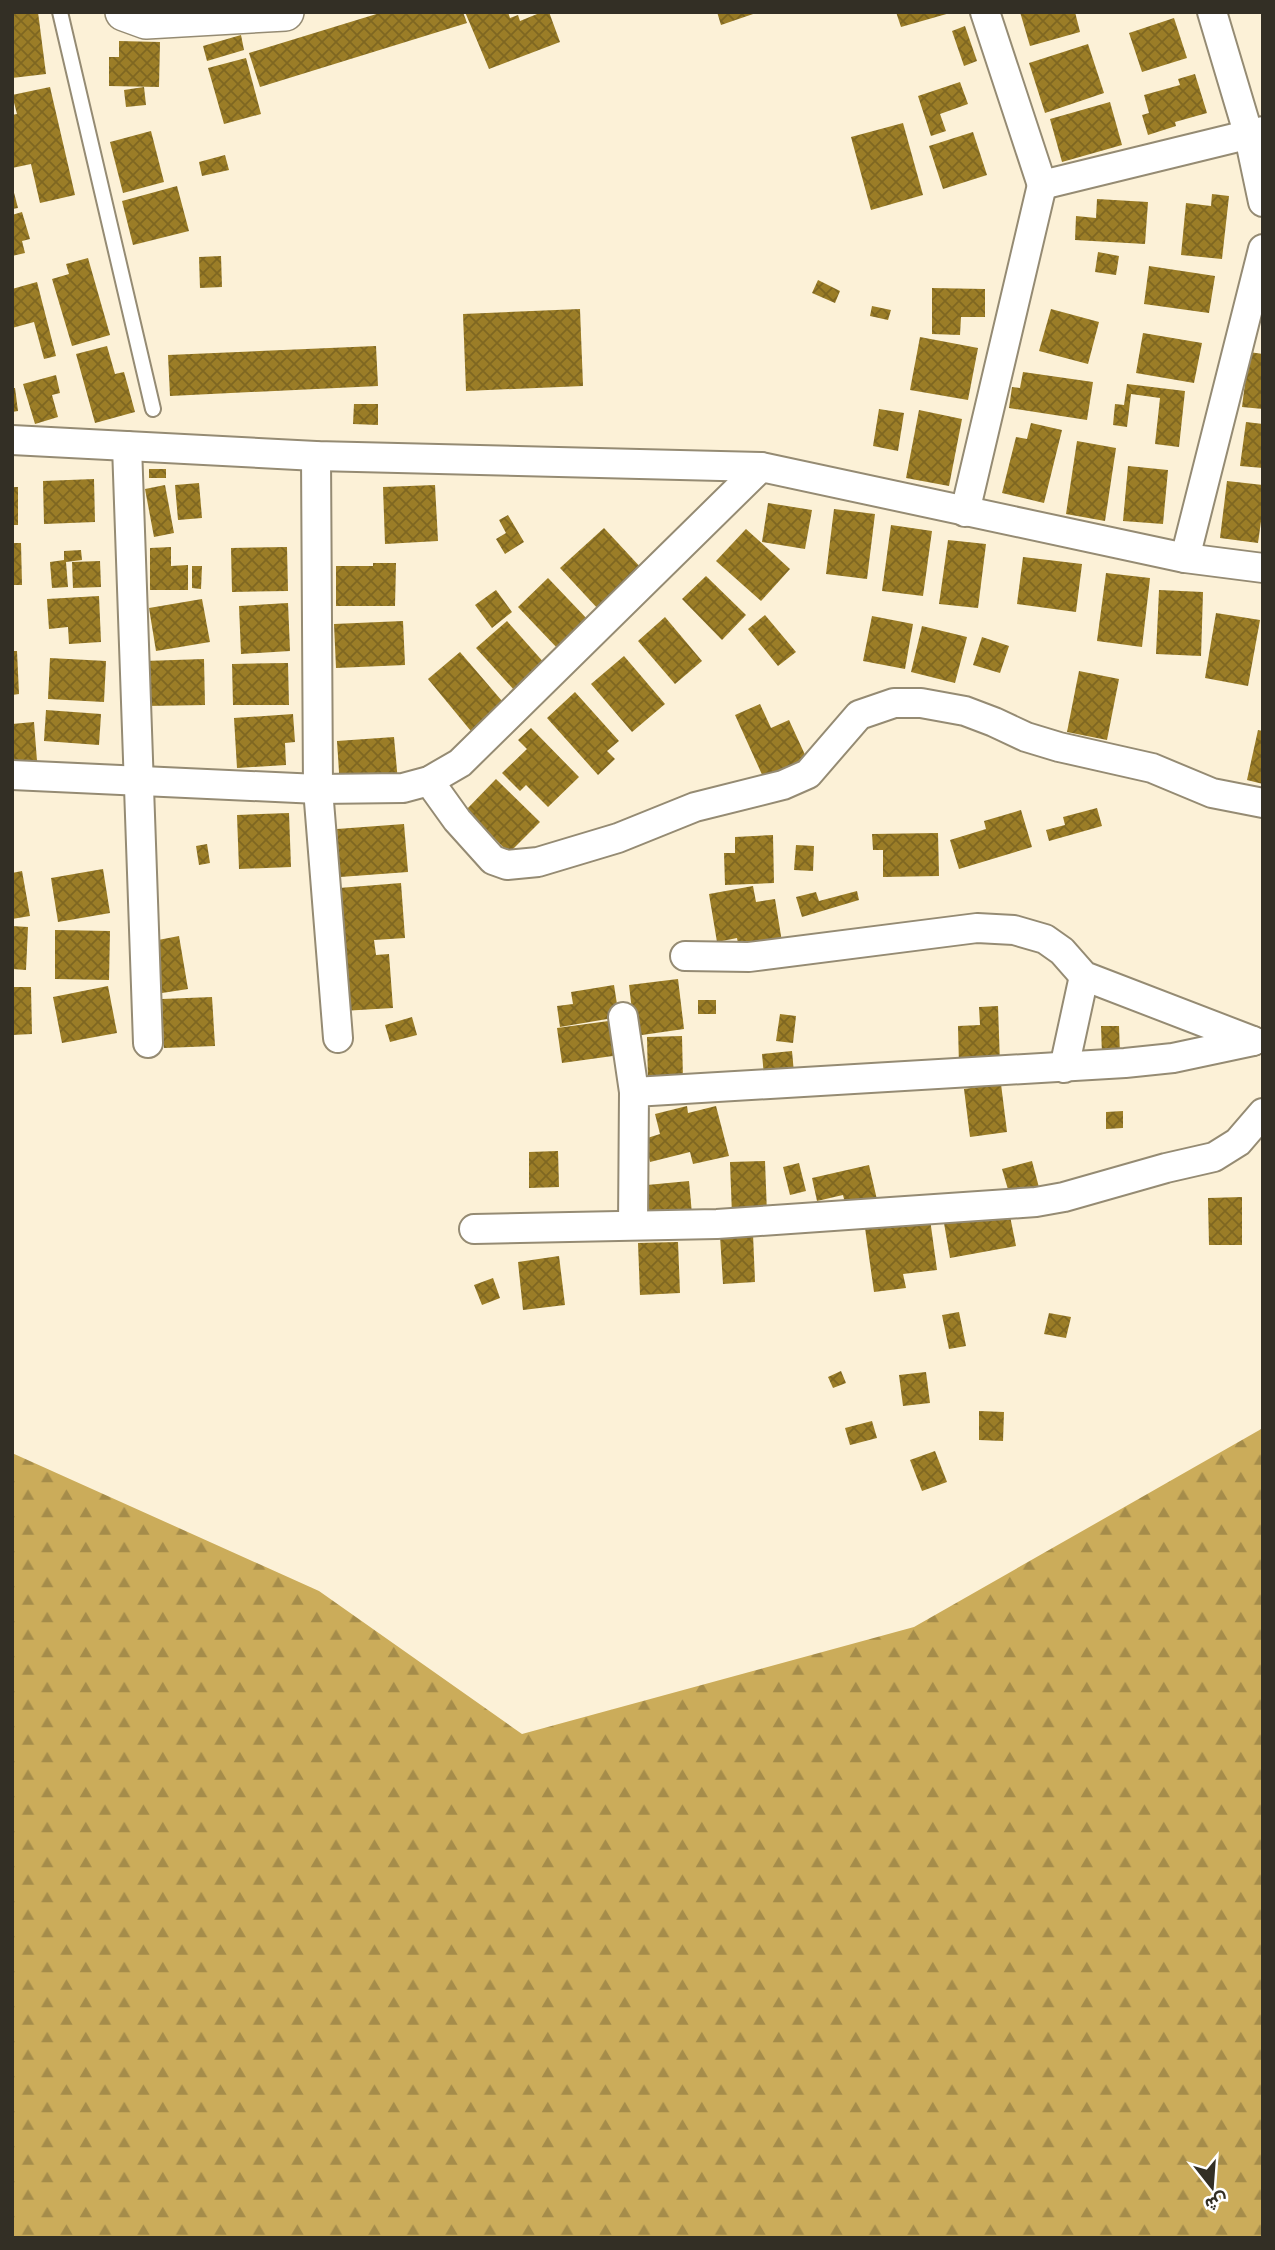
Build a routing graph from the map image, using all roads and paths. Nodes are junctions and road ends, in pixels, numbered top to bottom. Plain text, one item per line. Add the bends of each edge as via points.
1 (60, 12) edge
2 (124, 12) edge
3 (285, 12) edge
4 (985, 12) edge
5 (1212, 12) edge
6 (1256, 133) edge
7 (1042, 185) junction
8 (1263, 202) edge
9 (1263, 249) edge
10 (153, 409) dead end
11 (12, 440) edge
12 (127, 446) junction
13 (316, 456) junction
14 (761, 467) junction
15 (965, 512) junction
16 (1185, 558) junction
17 (1263, 568) edge
18 (12, 775) edge
19 (139, 780) junction
20 (429, 781) junction
21 (318, 789) junction
22 (1263, 803) edge
23 (685, 956) dead end
24 (1084, 976) junction
25 (623, 1017) dead end
26 (338, 1038) dead end
27 (1258, 1042) edge
28 (148, 1044) dead end
29 (1064, 1068) junction
30 (634, 1092) junction
31 (1263, 1113) edge
32 (633, 1225) junction
33 (474, 1229) dead end

1 - 10 lane
2 - 3 street via 146,20
4 - 7 street
5 - 6 street
6 - 7 street
6 - 8 street
7 - 15 street
9 - 16 street
11 - 12 street
12 - 13 street
12 - 19 street
13 - 14 street
13 - 21 street
14 - 15 street
14 - 20 street via 460,763
15 - 16 street
16 - 17 street
18 - 19 street
19 - 21 street
19 - 28 street
20 - 21 street via 403,788
20 - 22 street via 493,860 507,865 538,862 618,838 695,807 783,785 808,774 859,715 894,703 921,703 965,711 1059,747 1152,768 1212,793
21 - 26 street
23 - 24 street via 749,957 977,928 1014,930 1045,939
24 - 27 street
24 - 29 street
25 - 30 street
27 - 29 street via 1173,1058
29 - 30 street
30 - 32 street
31 - 32 street via 1238,1142 1214,1157 1045,1201 717,1224
32 - 33 street

